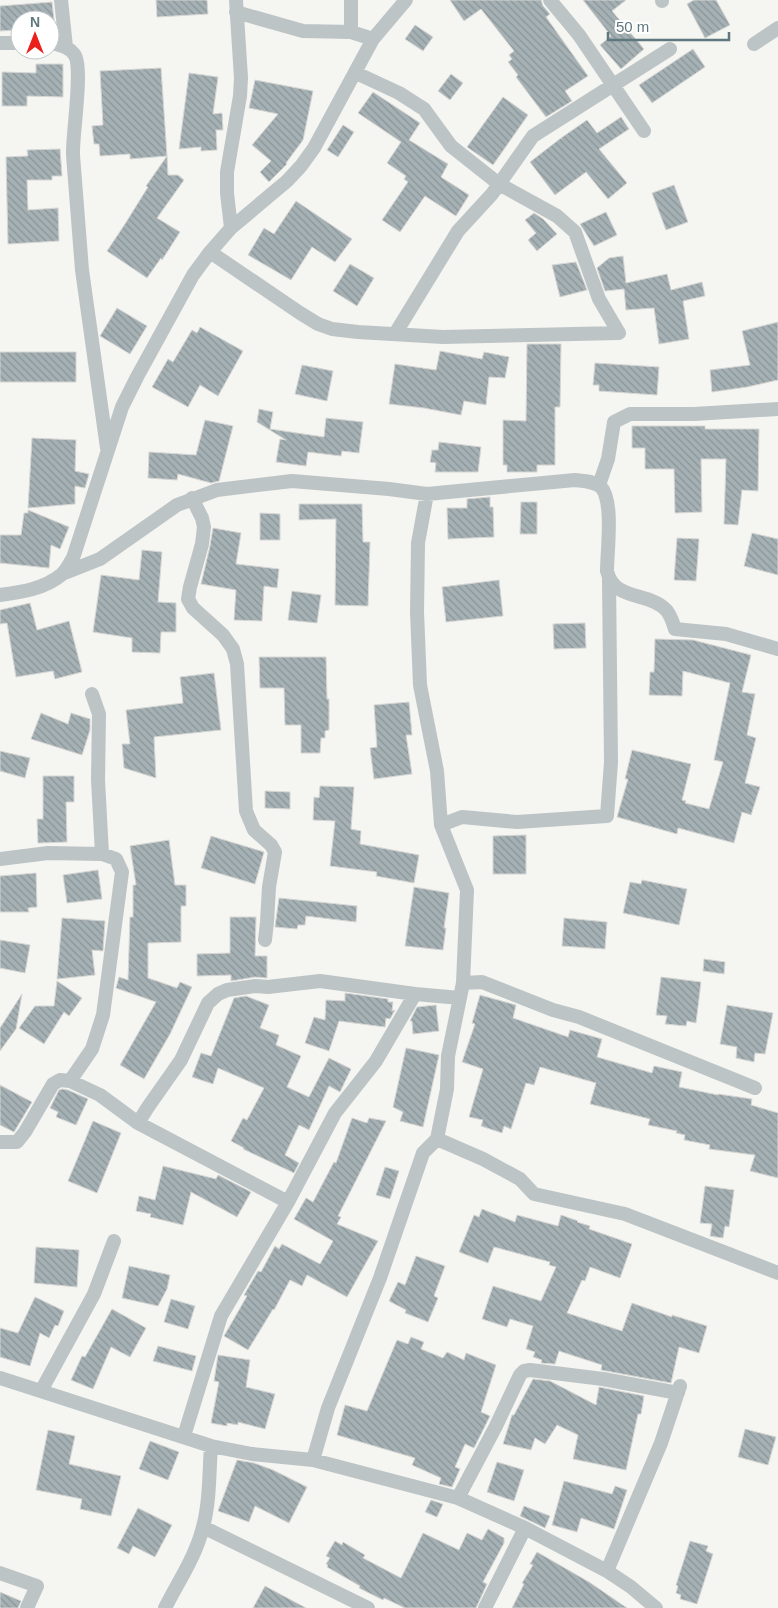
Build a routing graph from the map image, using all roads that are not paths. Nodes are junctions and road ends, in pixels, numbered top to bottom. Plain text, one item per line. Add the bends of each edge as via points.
1 (61, 0) edge
2 (351, 0) edge
3 (406, 0) edge
4 (550, 0) edge
5 (236, 6) edge
6 (778, 28) edge
7 (351, 32) junction
8 (373, 39) junction
9 (754, 44) dead end
10 (60, 45) edge
11 (66, 47) junction
12 (670, 50) dead end
13 (356, 73) junction
14 (614, 86) junction
15 (644, 131) dead end
16 (499, 184) junction
17 (232, 228) junction
18 (210, 252) junction
19 (395, 334) junction
20 (778, 409) edge
21 (107, 451) junction
22 (599, 486) junction
23 (427, 494) junction
24 (192, 498) junction
25 (62, 574) junction
26 (609, 580) junction
27 (0, 595) edge
28 (778, 649) edge
29 (92, 694) dead end
30 (441, 825) junction
31 (102, 854) junction
32 (0, 859) edge
33 (265, 940) dead end
34 (463, 983) junction
35 (415, 994) junction
36 (460, 998) junction
37 (70, 1081) junction
38 (755, 1088) dead end
39 (138, 1123) junction
40 (437, 1139) junction
41 (0, 1142) edge
42 (288, 1202) junction
43 (114, 1240) dead end
44 (778, 1273) edge
45 (0, 1378) edge
46 (41, 1391) junction
47 (184, 1436) junction
48 (211, 1446) junction
49 (313, 1460) junction
50 (458, 1498) junction
51 (203, 1527) junction
52 (525, 1528) junction
53 (607, 1571) junction
54 (0, 1573) edge
55 (27, 1608) edge
56 (165, 1608) edge
57 (368, 1608) edge
58 (485, 1608) edge
59 (656, 1608) edge

1 - 11 street
2 - 7 street
3 - 8 street
4 - 14 street
5 - 7 street via 303,31
5 - 17 street via 241,78 227,172
6 - 9 street
7 - 8 street
8 - 13 street
10 - 11 street
11 - 21 street via 75,54 78,63 72,155 82,270
12 - 14 street
13 - 16 street via 424,109 451,146
13 - 17 street via 301,166
14 - 15 street
14 - 16 street via 533,136
16 - 19 street via 458,231
16 - 19 street via 557,216 574,232 599,299 619,333 443,337
17 - 18 street
18 - 19 street via 318,324 340,330
18 - 21 street via 193,275 137,377 122,407
20 - 22 street via 630,414 614,422 608,459
21 - 25 street via 72,558
22 - 23 street via 575,480
22 - 26 street via 606,494 608,505
23 - 24 street via 292,482 217,490
23 - 30 street via 418,543 420,685 438,771
24 - 25 street via 100,559
24 - 33 street via 204,527 188,599 223,634 233,649 237,664 246,811 254,830 275,852
25 - 27 street via 48,584
26 - 28 street via 616,588 667,610 675,629 726,634
26 - 30 street via 611,762 607,816 517,822 462,817
29 - 31 street via 99,714
30 - 34 street via 467,890
31 - 32 street via 48,852
31 - 37 street via 116,859 122,872 103,1015 92,1049
34 - 36 street
34 - 38 street via 482,982
35 - 36 street
35 - 39 street via 320,981 256,986 218,994 208,1003 181,1060
35 - 42 street via 376,1061 335,1113
36 - 40 street via 448,1056 447,1089
37 - 39 street via 100,1096
37 - 41 street via 60,1080 53,1084 17,1142
39 - 42 street
40 - 44 street via 520,1179 534,1194 625,1214
40 - 49 street via 422,1153 380,1278 328,1408
42 - 47 street via 221,1316
43 - 46 street via 94,1294
45 - 46 street
46 - 47 street
47 - 48 street
48 - 49 street
48 - 51 street
49 - 50 street
50 - 52 street
50 - 53 street via 524,1371 679,1389 661,1443
51 - 56 street via 196,1548
51 - 57 street
52 - 53 street
52 - 58 street
53 - 59 street
54 - 55 street via 37,1586

